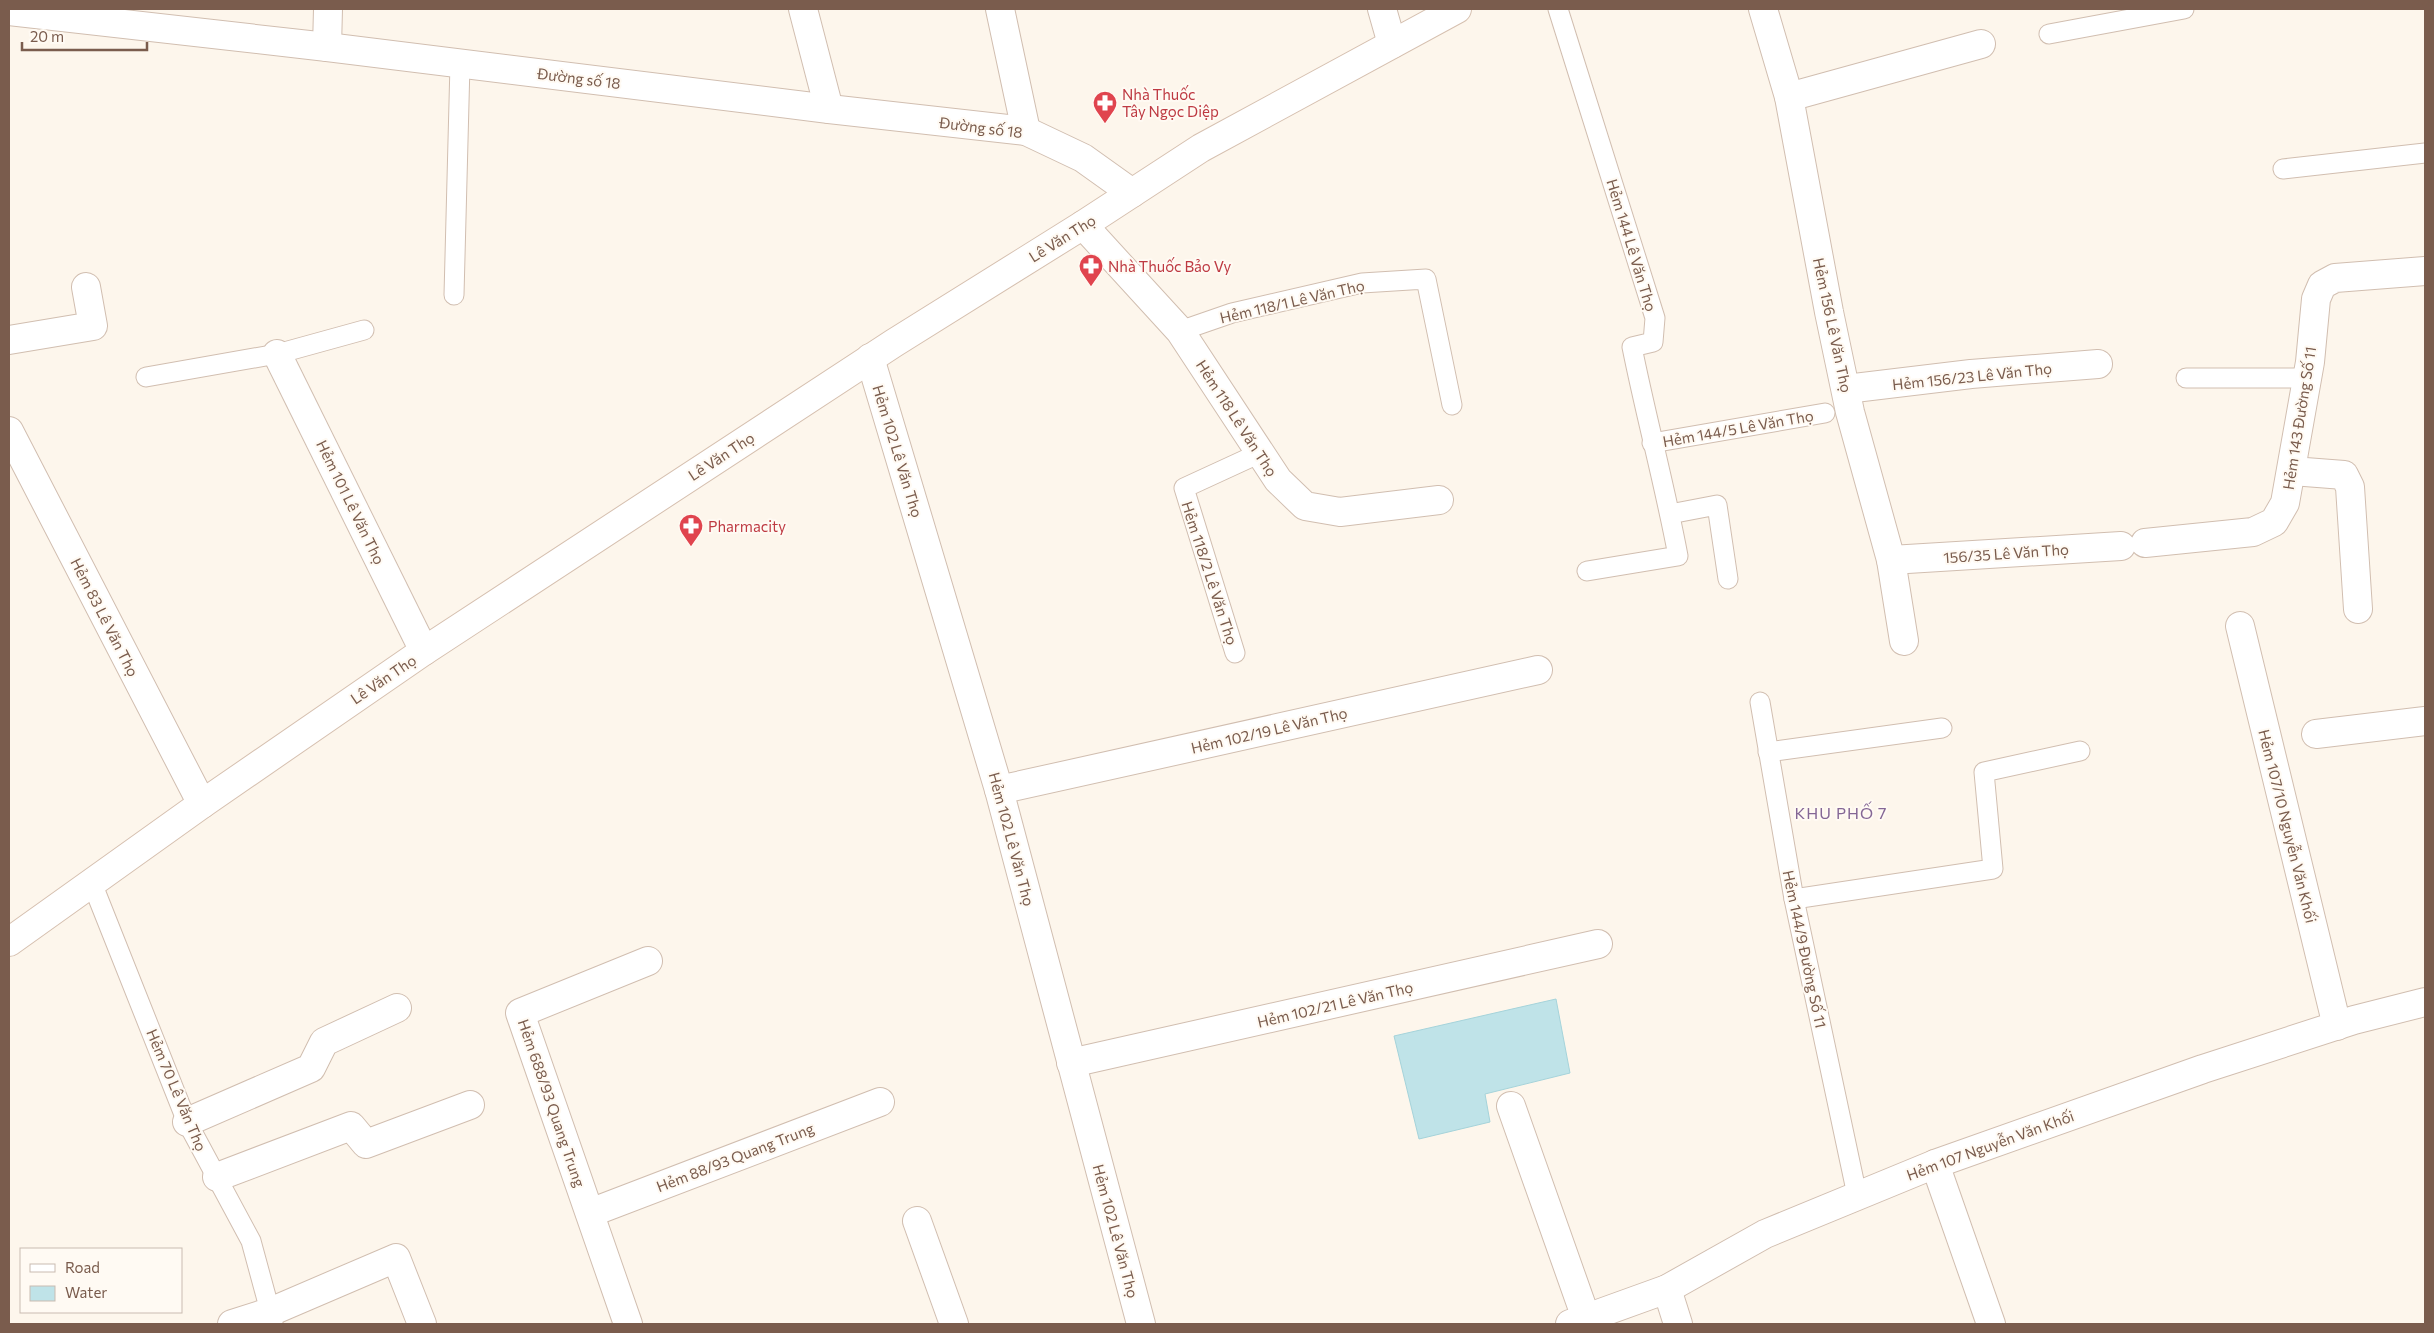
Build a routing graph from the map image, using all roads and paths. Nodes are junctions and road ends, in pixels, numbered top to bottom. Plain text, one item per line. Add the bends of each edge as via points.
1 (328, 9) edge
2 (804, 9) edge
3 (1000, 9) edge
4 (1382, 9) edge
5 (1457, 9) edge
6 (1558, 9) edge
7 (1764, 9) edge
8 (2184, 9) edge
9 (23, 12) edge
10 (2049, 34) dead end
11 (1392, 44) junction
12 (1981, 44) dead end
13 (327, 47) junction
14 (460, 64) junction
15 (1789, 96) junction
16 (828, 109) junction
17 (1026, 131) junction
18 (2425, 153) edge
19 (2283, 169) dead end
20 (1132, 193) junction
21 (1083, 225) junction
22 (2425, 271) edge
23 (86, 287) dead end
24 (454, 295) dead end
25 (364, 330) dead end
26 (1180, 331) junction
27 (9, 340) edge
28 (277, 354) junction
29 (870, 358) junction
30 (2098, 364) dead end
31 (146, 377) dead end
32 (2186, 378) dead end
33 (2307, 378) junction
34 (1846, 389) junction
35 (1452, 405) dead end
36 (1825, 413) dead end
37 (9, 431) edge
38 (1652, 443) junction
39 (1260, 453) junction
40 (2292, 470) junction
41 (1439, 500) dead end
42 (1670, 514) junction
43 (2133, 545) joint
44 (1891, 560) junction
45 (1586, 571) dead end
46 (1728, 579) dead end
47 (2358, 609) dead end
48 (2240, 626) dead end
49 (1904, 641) dead end
50 (424, 650) junction
51 (1236, 653) dead end
52 (1538, 670) dead end
53 (1760, 702) dead end
54 (2425, 721) edge
55 (1942, 728) dead end
56 (2316, 734) dead end
57 (2080, 750) dead end
58 (1768, 752) junction
59 (999, 790) junction
60 (202, 804) junction
61 (92, 882) junction
62 (1794, 900) junction
63 (9, 942) edge
64 (1598, 944) dead end
65 (648, 961) dead end
66 (2425, 1002) edge
67 (398, 1008) dead end
68 (2337, 1026) junction
69 (1071, 1063) junction
70 (880, 1102) dead end
71 (470, 1105) dead end
72 (1511, 1106) dead end
73 (187, 1122) junction
74 (1935, 1164) junction
75 (217, 1177) junction
76 (1857, 1195) junction
77 (590, 1213) junction
78 (917, 1221) dead end
79 (1667, 1290) junction
80 (272, 1318) edge
81 (1578, 1321) edge
82 (1137, 1323) edge
83 (232, 1324) edge
84 (422, 1324) edge
85 (628, 1324) edge
86 (954, 1324) edge
87 (1678, 1324) edge
88 (1991, 1324) edge

1 - 13 street
2 - 16 street
3 - 17 street
4 - 11 street
5 - 11 street, Lê Văn Thọ
6 - 38 lane, Hẻm 144 Lê Văn Thọ via 1655,318 1652,342 1632,347
7 - 15 street, Hẻm 156 Lê Văn Thọ
8 - 10 lane
9 - 13 street, Đường số 18
11 - 20 street, Lê Văn Thọ via 1201,148
12 - 15 street
13 - 14 street, Đường số 18
14 - 16 street, Đường số 18
14 - 24 lane
15 - 34 street, Hẻm 156 Lê Văn Thọ
16 - 17 street, Đường số 18
17 - 20 street, Đường số 18 via 1083,158
18 - 19 lane
20 - 21 street, Lê Văn Thọ
21 - 26 street, Hẻm 118 Lê Văn Thọ
21 - 29 street, Lê Văn Thọ
22 - 33 street, Hẻm 143 Đường Số 11 via 2335,278 2322,286 2316,299
23 - 27 street via 93,326
25 - 28 lane
26 - 35 lane, Hẻm 118/1 Lê Văn Thọ via 1232,313 1362,283 1426,279
26 - 39 street, Hẻm 118 Lê Văn Thọ
28 - 31 lane
28 - 50 street, Hẻm 101 Lê Văn Thọ
29 - 50 street, Lê Văn Thọ
29 - 59 street, Hẻm 102 Lê Văn Thọ
30 - 34 street, Hẻm 156/23 Lê Văn Thọ via 1971,374
32 - 33 lane
33 - 40 street, Hẻm 143 Đường Số 11
34 - 44 street, Hẻm 156 Lê Văn Thọ
36 - 38 lane, Hẻm 144/5 Lê Văn Thọ
37 - 60 street, Hẻm 83 Lê Văn Thọ
38 - 42 lane, Hẻm 144 Lê Văn Thọ
39 - 41 street, Hẻm 118 Lê Văn Thọ via 1278,480 1305,506 1340,512
39 - 51 lane, Hẻm 118/2 Lê Văn Thọ via 1184,488
40 - 43 street, Hẻm 143 Đường Số 11 via 2285,503 2274,522 2253,532
40 - 47 street via 2344,475 2348,480
42 - 45 lane, Hẻm 144 Lê Văn Thọ via 1678,556
42 - 46 lane via 1717,505
43 - 44 street, 156/35 Lê Văn Thọ
44 - 49 street, Hẻm 156 Lê Văn Thọ
48 - 68 street, Hẻm 107/10 Nguyễn Văn Khối
50 - 60 street, Lê Văn Thọ
52 - 59 street, Hẻm 102/19 Lê Văn Thọ
53 - 58 lane, Hẻm 144/9 Đường Số 11
54 - 56 street
55 - 58 lane
57 - 62 lane via 1984,772 1993,869
58 - 62 lane, Hẻm 144/9 Đường Số 11
59 - 69 street, Hẻm 102 Lê Văn Thọ
60 - 61 street, Lê Văn Thọ
61 - 63 street, Lê Văn Thọ
61 - 73 lane, Hẻm 70 Lê Văn Thọ
62 - 76 lane, Hẻm 144/9 Đường Số 11
64 - 69 street, Hẻm 102/21 Lê Văn Thọ
65 - 77 street, Hẻm 688/93 Quang Trung via 520,1013
66 - 68 street, Hẻm 107 Nguyễn Văn Khối
67 - 73 street via 324,1042 311,1068
68 - 74 street, Hẻm 107 Nguyễn Văn Khối via 2203,1069
69 - 82 street, Hẻm 102 Lê Văn Thọ
70 - 77 street, Hẻm 88/93 Quang Trung
71 - 75 street via 366,1144 351,1126
72 - 81 street
73 - 75 lane, Hẻm 70 Lê Văn Thọ
74 - 76 street, Hẻm 107 Nguyễn Văn Khối
74 - 88 street
75 - 80 lane, Hẻm 70 Lê Văn Thọ via 251,1241
76 - 79 street, Hẻm 107 Nguyễn Văn Khối via 1764,1234
77 - 85 street, Hẻm 688/93 Quang Trung
78 - 86 street
79 - 81 street, Hẻm 107 Nguyễn Văn Khối
79 - 87 street
80 - 83 street
80 - 84 street via 396,1258

